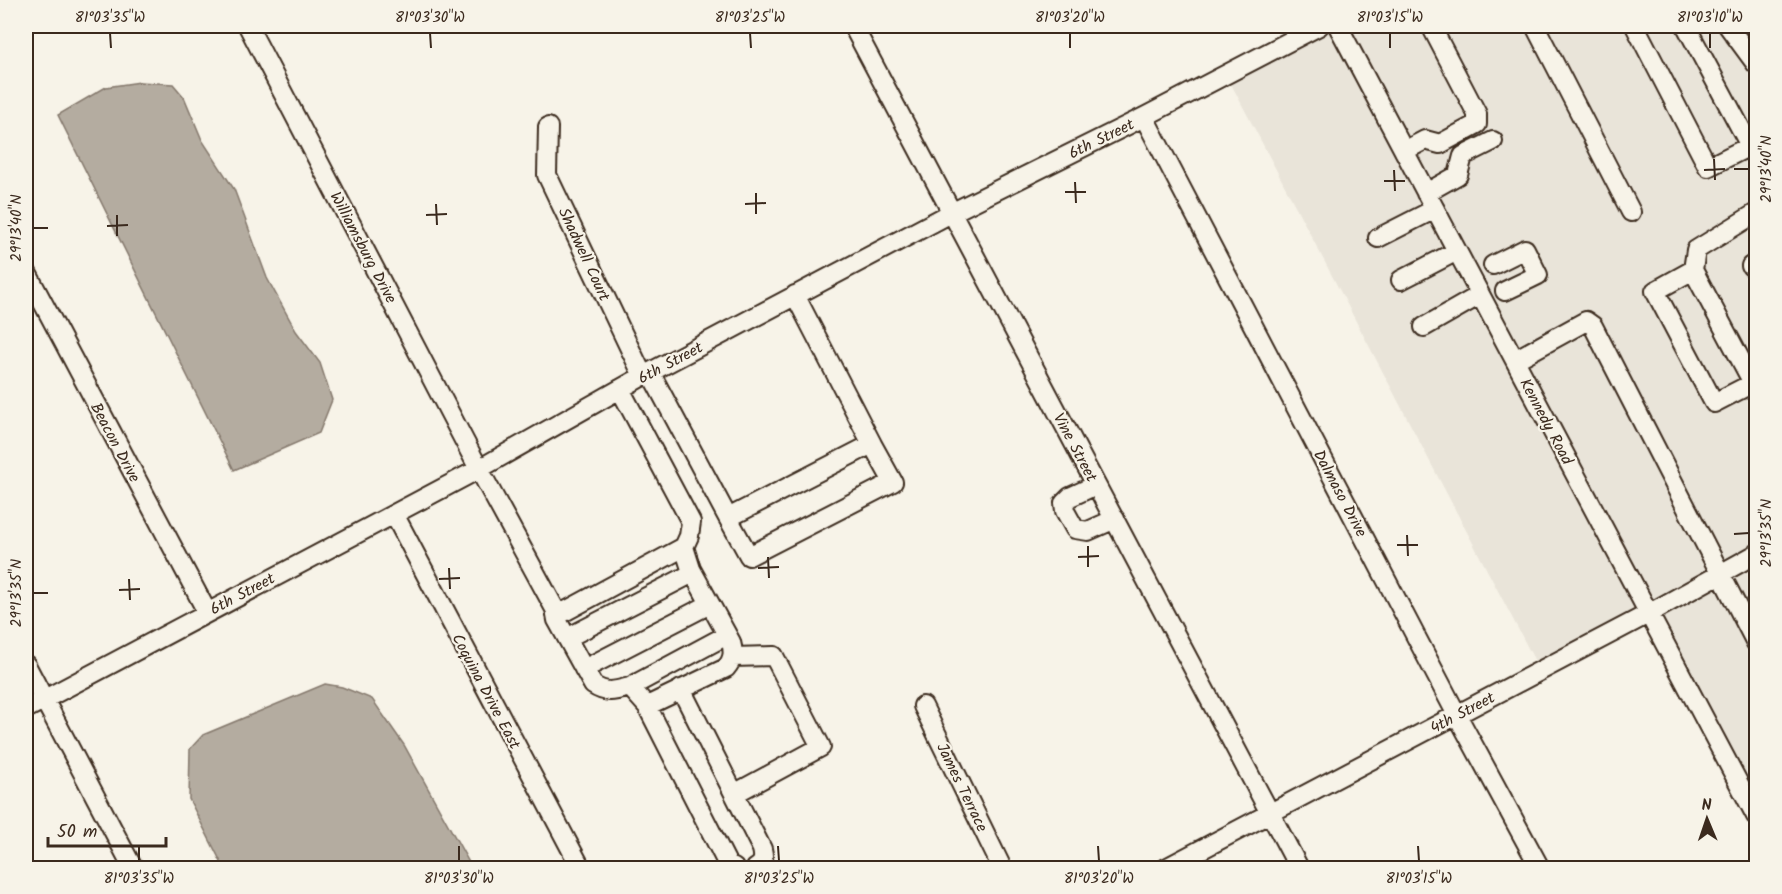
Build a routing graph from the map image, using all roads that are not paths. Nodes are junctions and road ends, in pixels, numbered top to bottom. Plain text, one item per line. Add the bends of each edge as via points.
1 (248, 26) edge
2 (853, 26) edge
3 (1319, 26) edge
4 (1338, 26) edge
5 (1431, 26) edge
6 (1535, 26) edge
7 (1635, 26) edge
8 (1686, 26) edge
9 (1728, 26) edge
10 (1756, 64) edge
11 (1144, 117) junction
12 (548, 128) dead end
13 (1493, 141) dead end
14 (1404, 151) junction
15 (1753, 152) edge
16 (1426, 193) junction
17 (1435, 209) junction
18 (953, 212) junction
19 (1631, 212) dead end
20 (1756, 213) edge
21 (1378, 238) dead end
22 (1457, 251) junction
23 (1493, 265) junction
24 (1693, 270) junction
25 (26, 271) edge
26 (1470, 276) junction
27 (1401, 280) dead end
28 (1505, 291) junction
29 (795, 295) junction
30 (1484, 302) junction
31 (1424, 327) dead end
32 (1515, 360) junction
33 (647, 374) junction
34 (620, 389) junction
35 (872, 444) junction
36 (479, 469) junction
37 (1096, 484) junction
38 (394, 513) junction
39 (728, 518) junction
40 (1114, 519) junction
41 (684, 547) junction
42 (1756, 554) edge
43 (693, 573) junction
44 (1721, 573) junction
45 (710, 603) junction
46 (555, 609) junction
47 (207, 612) junction
48 (1648, 614) junction
49 (727, 635) junction
50 (567, 638) junction
51 (1756, 643) edge
52 (732, 657) junction
53 (26, 665) edge
54 (584, 669) junction
55 (630, 687) junction
56 (681, 689) junction
57 (44, 699) junction
58 (647, 706) junction
59 (924, 706) dead end
60 (26, 709) edge
61 (1457, 715) junction
62 (734, 794) junction
63 (1270, 814) junction
64 (1756, 816) edge
65 (134, 868) edge
66 (580, 868) edge
67 (734, 868) edge
68 (756, 868) edge
69 (1002, 868) edge
70 (1166, 868) edge
71 (1299, 868) edge
72 (1540, 868) edge

1 - 36 street, Williamsburg Drive
2 - 18 street, Vine Street
3 - 11 street, 6th Street
4 - 14 street, Kennedy Road
5 - 14 street via 1477,114 1477,124 1440,144 1425,140
6 - 19 street
7 - 15 street via 1708,167
8 - 15 street
9 - 10 street
11 - 18 street, 6th Street
11 - 61 street, Dalmaso Drive
12 - 33 street, Shadwell Court via 547,175
13 - 16 street via 1463,156 1458,175
14 - 16 street, Kennedy Road
16 - 17 street, Kennedy Road
17 - 21 street
17 - 22 street, Kennedy Road
18 - 29 street, 6th Street
18 - 37 street, Vine Street
20 - 24 street via 1696,250
22 - 26 street, Kennedy Road
22 - 27 street
23 - 26 street
23 - 28 street
23 - 28 street via 1525,249 1538,274
24 - 24 street via 1753,382 1714,403 1655,291
25 - 47 street, Beacon Drive
26 - 30 street, Kennedy Road
28 - 30 street via 1509,298
29 - 33 street, 6th Street
29 - 35 street
30 - 31 street
30 - 32 street, Kennedy Road
32 - 44 street via 1586,321 1593,326
32 - 48 street, Kennedy Road
33 - 34 street, 6th Street
33 - 39 street, Shadwell Court
34 - 36 street, 6th Street
34 - 41 street via 691,522
35 - 39 street
35 - 39 street, Shadwell Court via 893,482 749,556
36 - 38 street, 6th Street
36 - 46 street, Williamsburg Drive
37 - 40 street, Vine Street
37 - 40 street via 1070,497 1064,503 1065,511 1075,529 1088,531
38 - 47 street, 6th Street
38 - 66 street, Coquina Drive East
40 - 63 street, Vine Street
41 - 43 street
41 - 46 street via 564,612
42 - 44 street, 4th Street
43 - 45 street
43 - 50 street
44 - 48 street, 4th Street
44 - 51 street
45 - 49 street
45 - 54 street
46 - 50 street, Williamsburg Drive
47 - 57 street, 6th Street
48 - 61 street, 4th Street
48 - 64 street, Kennedy Road
49 - 52 street via 734,652
49 - 55 street
50 - 54 street, Williamsburg Drive
52 - 56 street via 726,668
52 - 62 street via 774,656 821,747
53 - 57 street
54 - 55 street, Williamsburg Drive via 593,685 601,690 612,692
55 - 58 street
56 - 58 street
56 - 62 street
57 - 60 street, 6th Street
57 - 65 street
58 - 67 street via 728,865
59 - 69 street, James Terrace
61 - 63 street, 4th Street
61 - 72 street, Dalmaso Drive
62 - 68 street via 762,849 764,858
63 - 70 street, 4th Street
63 - 71 street, Vine Street

